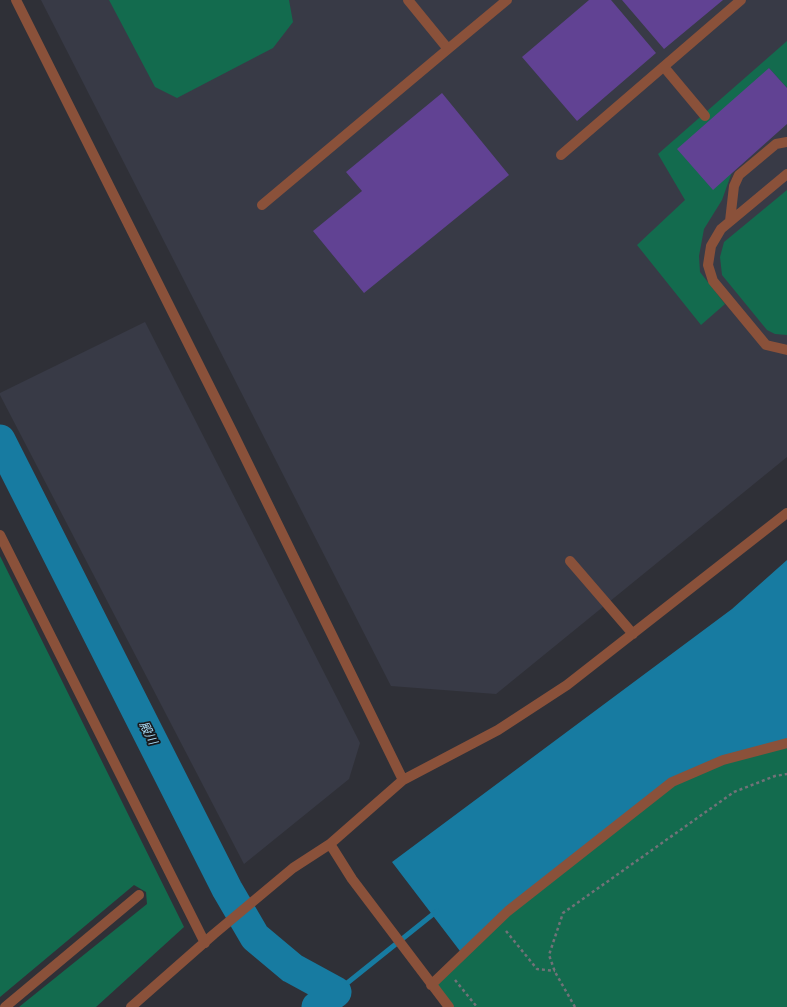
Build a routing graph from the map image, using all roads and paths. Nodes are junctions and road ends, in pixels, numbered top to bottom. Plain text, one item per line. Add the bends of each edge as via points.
1 (16, 0) edge
2 (408, 0) edge
3 (507, 0) edge
4 (741, 0) edge
5 (448, 49) junction
6 (664, 67) junction
7 (705, 116) dead end
8 (787, 142) edge
9 (561, 155) dead end
10 (787, 174) edge
11 (262, 205) dead end
12 (730, 221) junction
13 (787, 350) edge
14 (787, 513) edge
15 (0, 535) edge
16 (570, 561) dead end
17 (633, 634) junction
18 (787, 743) edge
19 (787, 774) edge
20 (402, 780) junction
21 (330, 844) junction
22 (139, 895) dead end
23 (498, 921) junction
24 (205, 943) junction
25 (447, 970) junction
26 (555, 972) junction
27 (431, 985) junction
28 (5, 1007) edge
29 (132, 1007) edge
30 (449, 1007) edge
31 (476, 1007) edge
32 (575, 1007) edge

1 - 20 street
2 - 5 street
3 - 5 street
4 - 6 street
5 - 11 street
6 - 7 street
6 - 9 street
8 - 12 street via 776,144 739,175 734,186
10 - 12 street
12 - 13 street via 721,229 711,246 708,265 713,281 766,345
14 - 17 street
15 - 24 street
16 - 17 street
17 - 20 street via 567,686 498,730
18 - 23 street via 723,760 672,782
19 - 26 path via 734,792 563,913 549,956
20 - 21 street
21 - 24 street via 293,868
21 - 27 street via 352,879
22 - 28 street
23 - 25 street
23 - 26 path via 536,969
24 - 29 street
25 - 27 street
25 - 31 path
26 - 32 path
27 - 30 street

